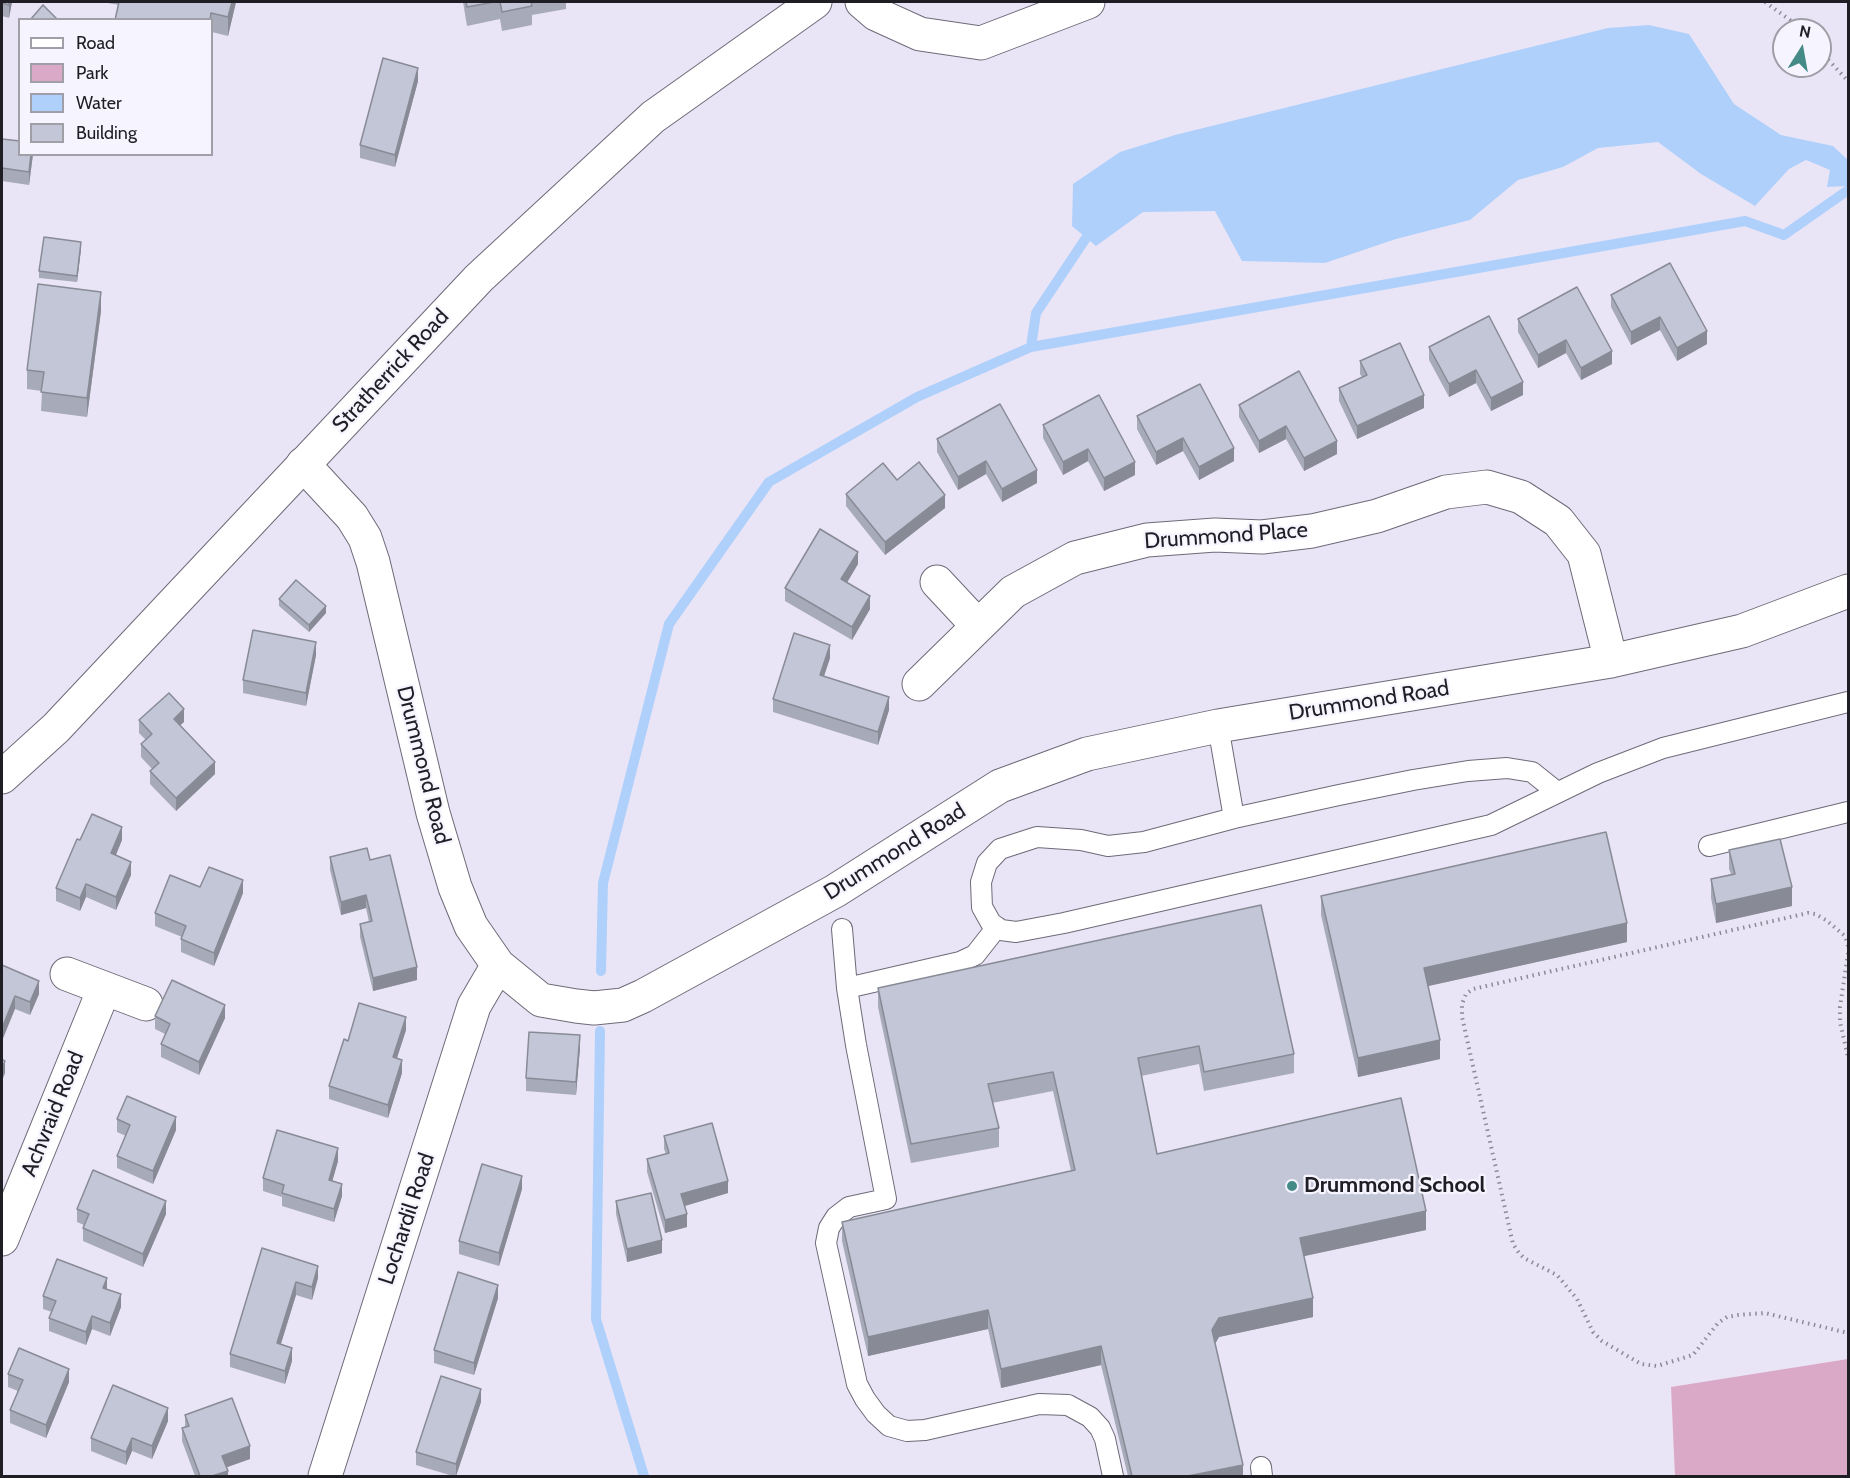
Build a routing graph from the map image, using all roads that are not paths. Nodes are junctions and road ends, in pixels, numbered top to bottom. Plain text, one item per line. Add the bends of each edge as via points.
1 (815, 2) edge
2 (862, 2) edge
3 (1088, 2) edge
4 (303, 464) junction
5 (937, 582) dead end
6 (1848, 591) edge
7 (978, 626) junction
8 (1611, 661) junction
9 (919, 684) dead end
10 (1848, 702) edge
11 (1218, 726) junction
12 (2, 777) edge
13 (1557, 792) junction
14 (1848, 812) edge
15 (1234, 818) junction
16 (1709, 846) dead end
17 (997, 927) junction
18 (842, 928) dead end
19 (498, 965) junction
20 (67, 974) dead end
21 (104, 988) junction
22 (847, 988) junction
23 (146, 1004) dead end
24 (2, 1239) edge
25 (325, 1476) edge
26 (1113, 1476) edge

1 - 4 street, Stratherrick Road via 653,117 479,278
2 - 3 street via 876,14 920,34 981,43
4 - 12 street, Stratherrick Road via 62,723
4 - 19 street, Drummond Road via 352,516 365,538 433,813 455,886 471,926
5 - 7 street
6 - 8 street, Drummond Road via 1742,631
7 - 8 street, Drummond Place via 1013,592 1075,558 1147,540 1215,535 1262,537 1312,531 1377,516 1446,492 1487,487 1521,496 1558,521 1584,554
7 - 9 street, Drummond Place
8 - 11 street, Drummond Road
10 - 13 lane via 1663,748
11 - 15 lane
11 - 19 street, Drummond Road via 1087,754 1000,786 836,891 623,1005 594,1008 541,1000
13 - 15 lane via 1532,772 1507,768 1413,780
13 - 17 lane via 1491,825 1064,923 1016,932
14 - 16 lane
15 - 17 lane via 1144,842 1108,846 1037,837 1000,849 987,863 981,882 982,907
17 - 22 lane via 975,955 960,962
18 - 22 lane
19 - 25 street, Lochardil Road via 474,1006
20 - 21 street
21 - 23 street
21 - 24 street, Achvraid Road
22 - 26 lane via 886,1199 849,1207 836,1217 826,1243 857,1384 865,1399 890,1426 907,1431 1039,1404 1068,1405 1090,1417 1100,1428

